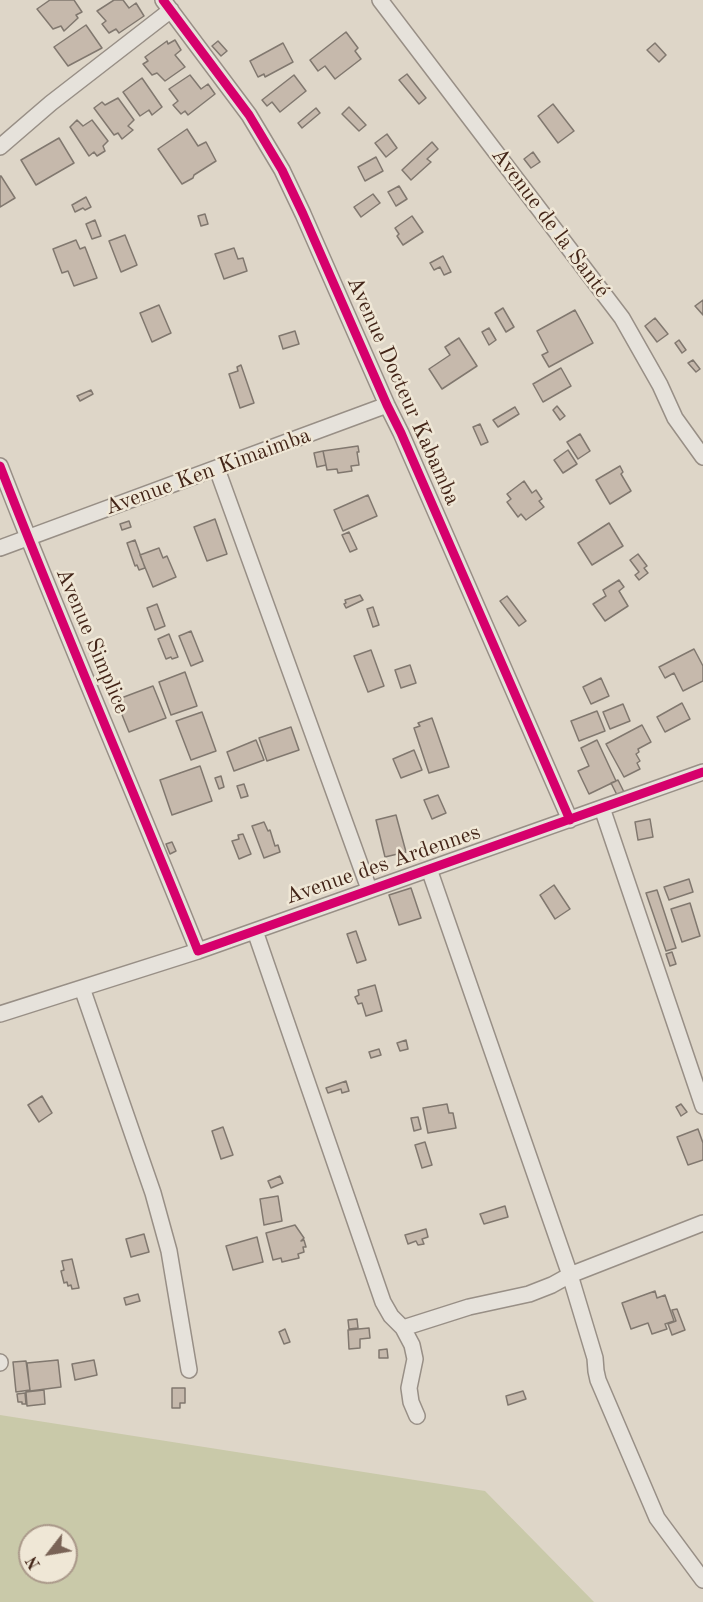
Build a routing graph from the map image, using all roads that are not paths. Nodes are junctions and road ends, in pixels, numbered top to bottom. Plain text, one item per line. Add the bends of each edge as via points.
1 (380, 0) edge
2 (167, 5) edge
3 (0, 147) edge
4 (387, 405) junction
5 (703, 457) edge
6 (0, 466) edge
7 (217, 469) junction
8 (28, 538) junction
9 (0, 548) edge
10 (703, 772) edge
11 (602, 808) junction
12 (570, 820) junction
13 (429, 869) junction
14 (369, 890) junction
15 (255, 931) junction
16 (198, 951) junction
17 (82, 988) junction
18 (0, 1014) edge
19 (703, 1106) edge
20 (703, 1223) edge
21 (570, 1275) junction
22 (403, 1328) junction
23 (189, 1370) dead end
24 (417, 1416) dead end
25 (703, 1580) edge

1 - 5 street, Avenue de la Santé via 622,318 675,418
2 - 3 street
2 - 4 street, Avenue Docteur Kabamba via 249,115 282,170
4 - 7 street, Avenue Ken Kimaimba
4 - 12 street, Avenue Docteur Kabamba
6 - 8 street, Avenue Simplice
7 - 8 street, Avenue Ken Kimaimba
7 - 14 street
8 - 9 street, Avenue Ken Kimaimba
8 - 16 street, Avenue Simplice
10 - 11 street, Avenue des Ardennes
11 - 12 street, Avenue des Ardennes
11 - 19 street
12 - 13 street, Avenue des Ardennes
13 - 14 street, Avenue des Ardennes
13 - 21 street
14 - 15 street, Avenue des Ardennes
15 - 16 street, Avenue des Ardennes
15 - 22 street via 383,1302
16 - 17 street, Avenue des Ardennes
17 - 18 street, Avenue des Ardennes
17 - 23 street via 153,1193 169,1251
20 - 21 street
21 - 22 street via 529,1294
21 - 25 street via 598,1380 649,1501
22 - 24 street via 415,1359 409,1388

